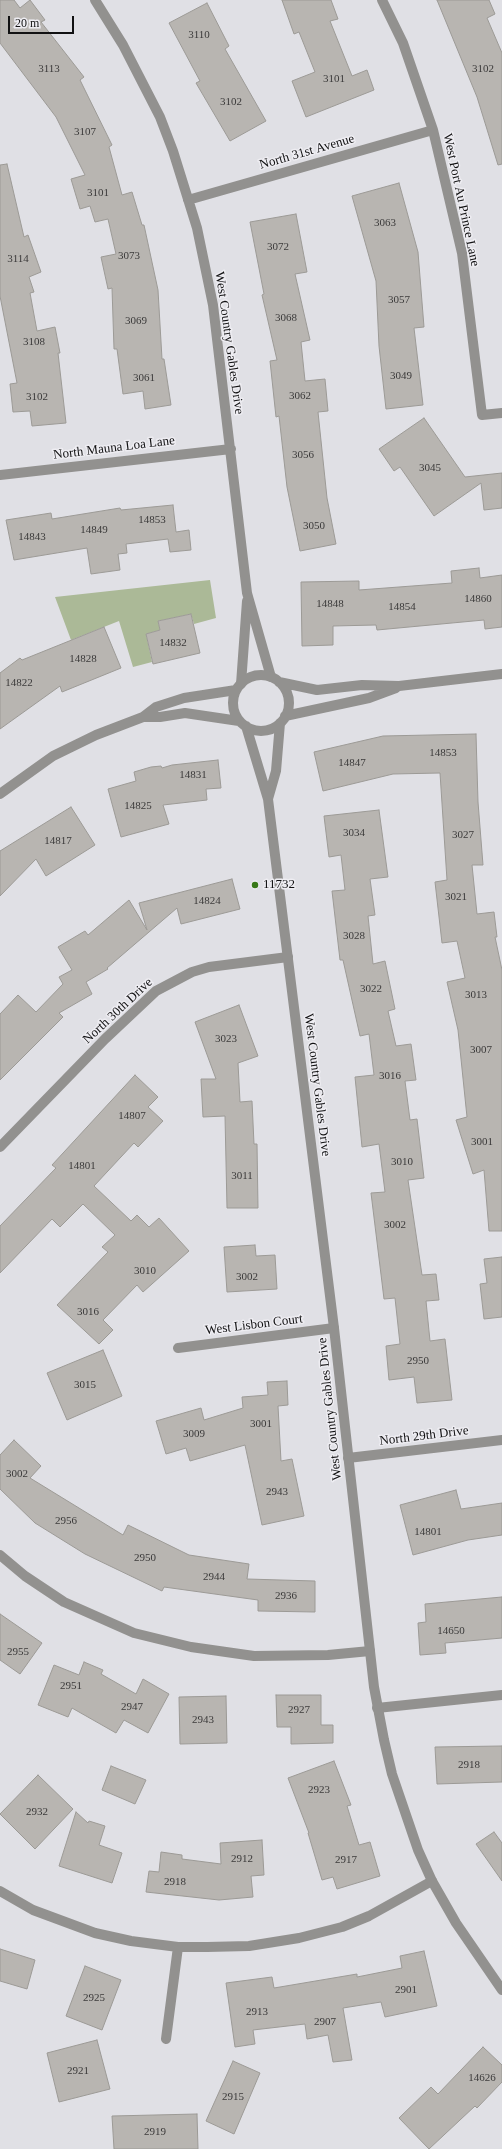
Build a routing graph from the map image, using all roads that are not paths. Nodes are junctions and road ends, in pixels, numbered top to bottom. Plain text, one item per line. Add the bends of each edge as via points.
1 (95, 0) edge
2 (382, 0) edge
3 (433, 130) junction
4 (188, 200) junction
5 (502, 413) edge
6 (230, 449) junction
7 (0, 475) edge
8 (248, 593) junction
9 (502, 674) edge
10 (275, 680) junction
11 (399, 686) junction
12 (239, 687) junction
13 (143, 717) junction
14 (283, 720) junction
15 (242, 723) junction
16 (0, 794) edge
17 (268, 799) junction
18 (288, 957) junction
19 (0, 1148) edge
20 (334, 1328) junction
21 (178, 1348) dead end
22 (502, 1440) edge
23 (348, 1458) junction
24 (0, 1555) edge
25 (370, 1651) junction
26 (502, 1695) edge
27 (378, 1708) junction
28 (432, 1881) junction
29 (0, 1890) edge
30 (178, 1947) junction
31 (502, 1990) edge
32 (166, 2039) dead end

1 - 4 street, West Country Gables Drive via 123,45 160,118
2 - 3 street, West Port Au Prince Lane via 403,43
3 - 4 street, North 31st Avenue
3 - 5 street, West Port Au Prince Lane via 462,253 482,415
4 - 6 street, West Country Gables Drive via 197,228 213,305
6 - 7 street, North Mauna Loa Lane
6 - 8 street, West Country Gables Drive
8 - 10 street, West Country Gables Drive
8 - 12 street, West Country Gables Drive
9 - 11 street
10 - 11 street via 317,690 362,685
10 - 12 street via 262,675 253,676
10 - 14 street via 288,698
11 - 14 street via 369,698
12 - 13 street via 156,706
12 - 15 street via 233,704
13 - 15 street via 185,713
13 - 16 street via 96,735 53,756
14 - 15 street via 264,731 254,730
14 - 17 street, West Country Gables Drive via 276,771
15 - 17 street, West Country Gables Drive
17 - 18 street, West Country Gables Drive
18 - 19 street, North 30th Drive via 209,967 192,972 156,991 105,1039
18 - 20 street, West Country Gables Drive
20 - 21 street, West Lisbon Court
20 - 23 street, West Country Gables Drive
22 - 23 street, North 29th Drive
23 - 25 street, West Country Gables Drive
24 - 25 street via 25,1576 64,1602 134,1633 191,1647 254,1656 328,1656
25 - 27 street, West Country Gables Drive
26 - 27 street
27 - 28 street, West Country Gables Drive via 392,1774 418,1850
28 - 30 street via 369,1916 342,1927 299,1938 249,1946
28 - 31 street, West Country Gables Drive via 456,1924
29 - 30 street via 33,1910 74,1927 131,1941
30 - 32 street

